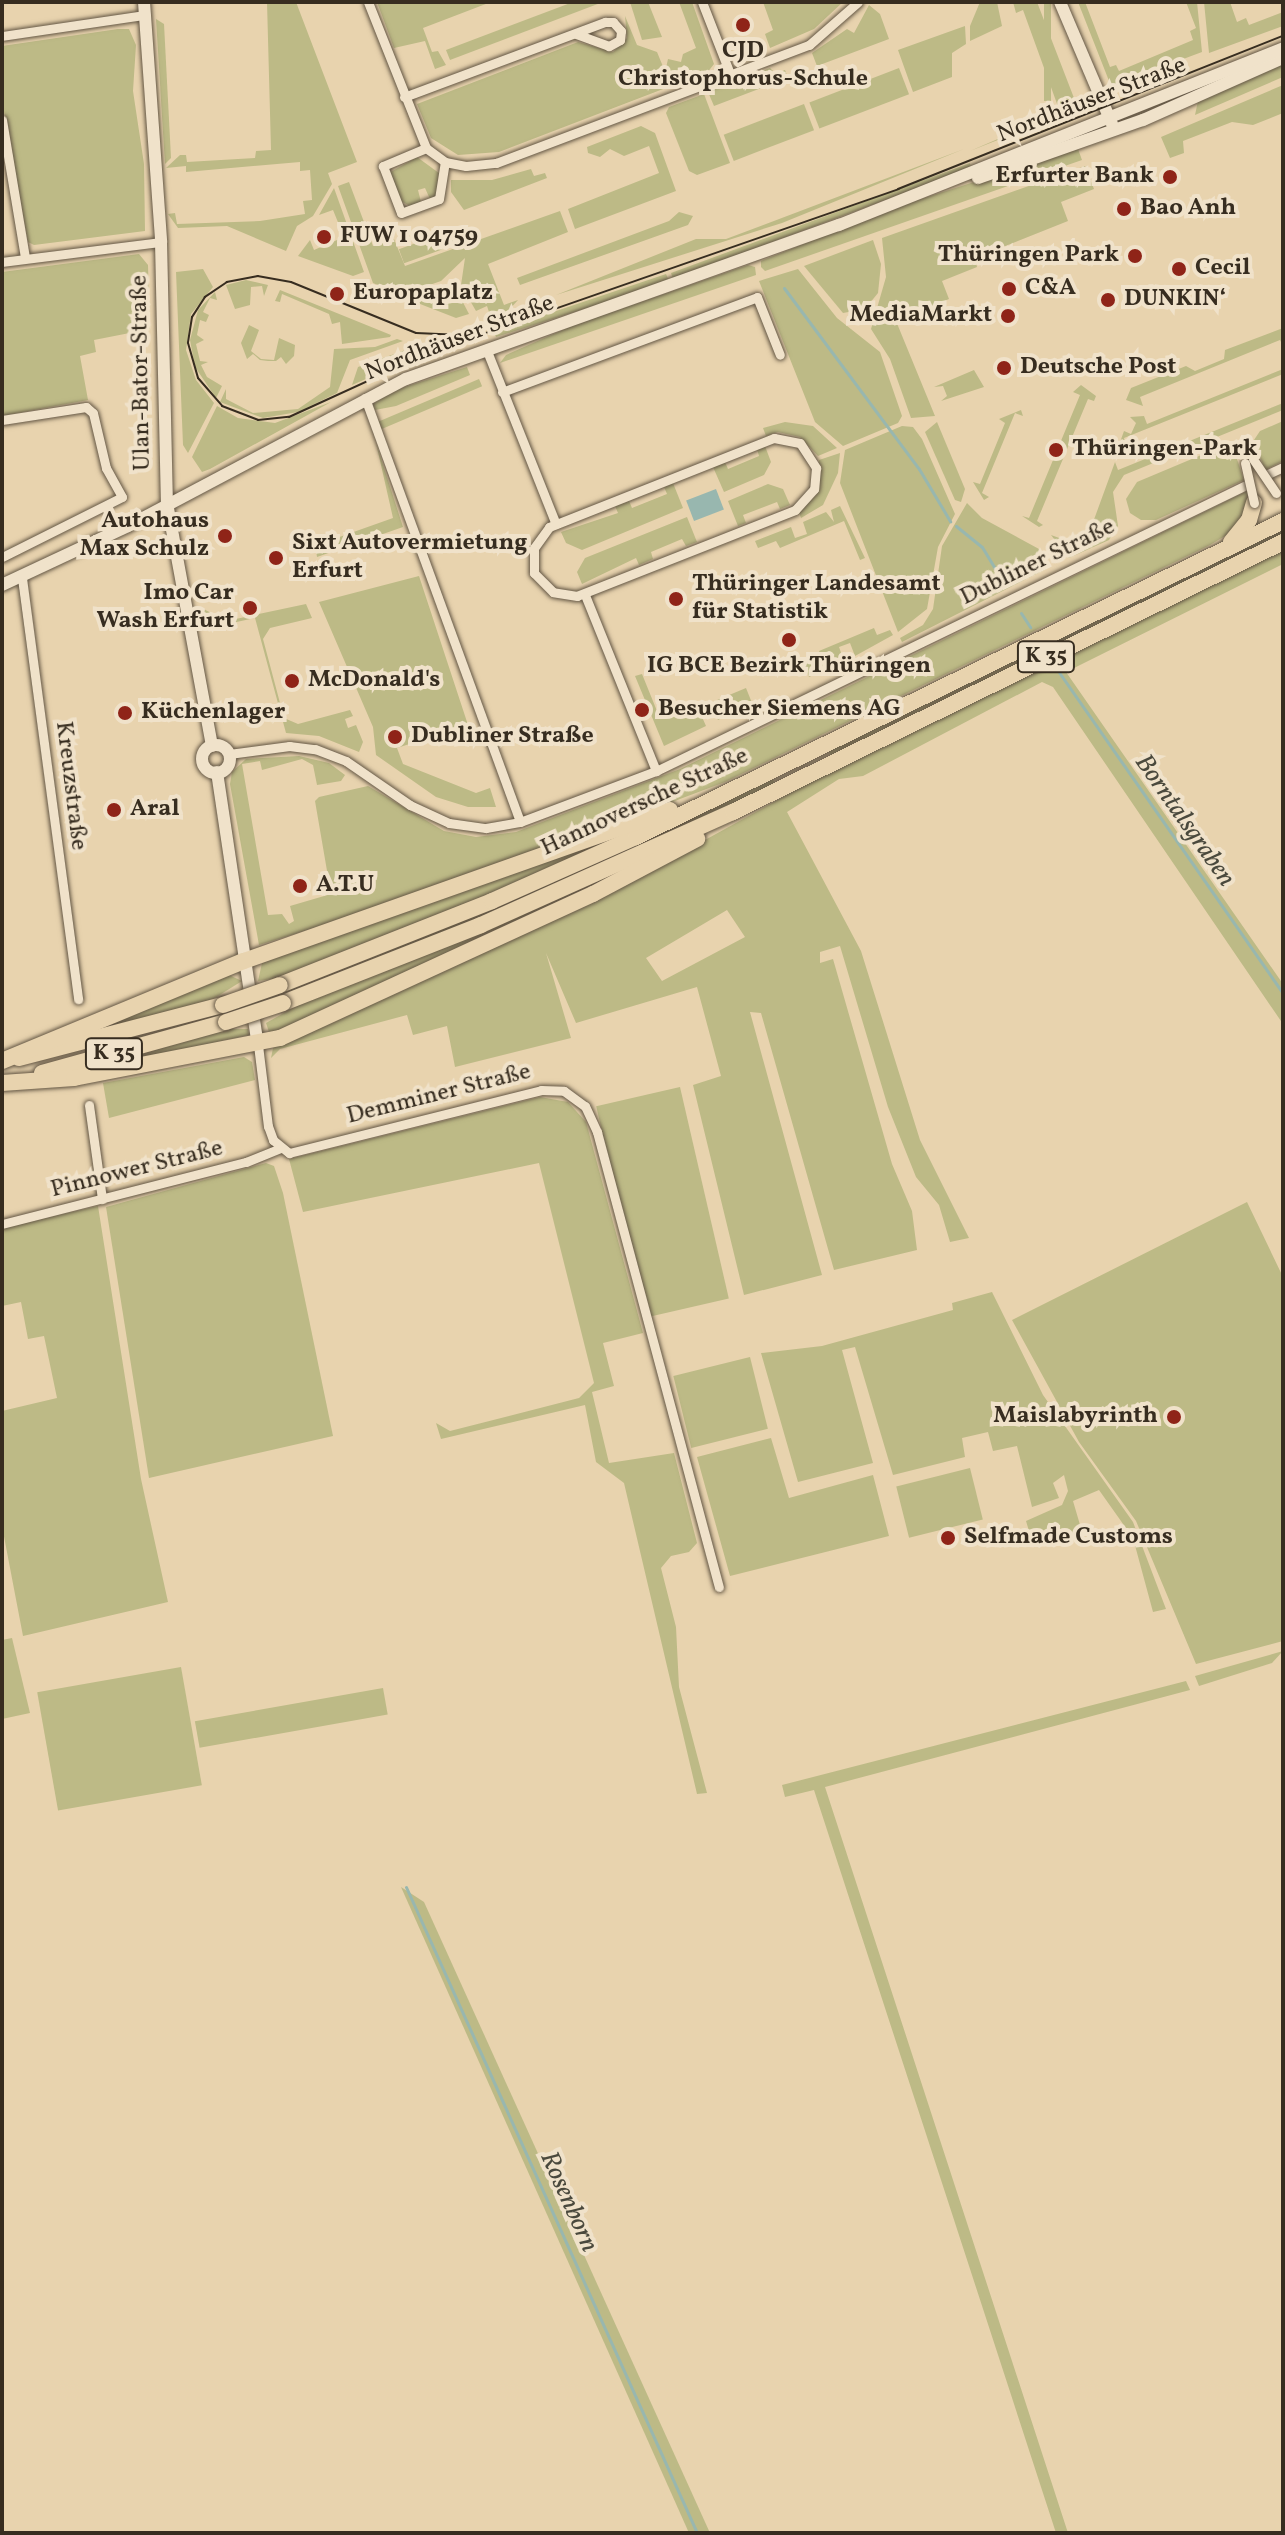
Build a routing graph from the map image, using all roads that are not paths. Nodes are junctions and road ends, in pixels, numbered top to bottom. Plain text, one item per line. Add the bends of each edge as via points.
1 (368, 2) edge
2 (702, 2) edge
3 (858, 2) edge
4 (1060, 2) edge
5 (144, 8) edge
6 (576, 34) dead end
7 (2, 36) edge
8 (1283, 48) edge
9 (1283, 58) edge
10 (730, 74) junction
11 (404, 97) junction
12 (2, 120) edge
13 (1112, 124) junction
14 (426, 148) junction
15 (445, 162) junction
16 (161, 242) junction
17 (25, 257) junction
18 (2, 262) edge
19 (487, 351) junction
20 (780, 355) dead end
21 (502, 392) junction
22 (365, 398) junction
23 (2, 420) edge
24 (1283, 467) edge
25 (1268, 474) dead end
26 (1246, 485) dead end
27 (1279, 495) edge
28 (167, 503) junction
29 (1254, 503) joint
30 (1283, 521) edge
31 (556, 524) junction
32 (1283, 542) edge
33 (1216, 553) junction
34 (2, 557) edge
35 (22, 578) junction
36 (2, 585) edge
37 (585, 595) junction
38 (212, 746) junction
39 (229, 754) junction
40 (656, 771) junction
41 (217, 772) junction
42 (733, 788) junction
43 (733, 812) junction
44 (520, 822) junction
45 (244, 961) junction
46 (78, 999) dead end
47 (258, 1045) junction
48 (2, 1061) edge
49 (2, 1083) edge
50 (89, 1105) dead end
51 (280, 1148) junction
52 (102, 1199) junction
53 (2, 1224) edge
54 (719, 1587) dead end

1 - 11 street
2 - 10 street
3 - 10 street via 809,45
4 - 13 main road
5 - 7 street, Ulan-Bator-Straße
5 - 16 main road, Ulan-Bator-Straße
6 - 11 street
8 - 13 main road, Nordhäuser Straße
9 - 13 main road, Nordhäuser Straße
10 - 15 street via 496,163
11 - 14 street
12 - 17 street
13 - 19 main road, Nordhäuser Straße
14 - 15 street
14 - 15 street via 383,166 401,213 444,194
16 - 17 street, Ulan-Bator-Straße
16 - 28 main road, Ulan-Bator-Straße
17 - 18 street, Ulan-Bator-Straße
19 - 21 street
19 - 22 main road, Nordhäuser Straße
20 - 21 street via 757,297
21 - 31 street
22 - 28 main road, Nordhäuser Straße
22 - 44 street
23 - 34 street via 86,407 93,413 106,468 122,497
24 - 25 street
26 - 40 street, Dubliner Straße
27 - 29 street, bridge via 1249,461
28 - 35 main road, Nordhäuser Straße
28 - 38 main road
29 - 33 highway via 1247,524
30 - 33 highway, Hannoversche Straße / K 35
31 - 37 street via 536,542 534,573 553,592
31 - 37 street via 774,438 800,443 813,460 814,489 795,510
32 - 43 highway, Hannoversche Straße / K 35
33 - 42 highway, Hannoversche Straße / K 35
35 - 36 main road, Nordhäuser Straße
35 - 46 street, Kreuzstraße
37 - 40 street
38 - 39 main road
38 - 41 main road via 202,762
39 - 41 main road via 226,767
39 - 44 street, Dubliner Straße via 289,746 315,749 346,761 436,819 473,828
40 - 44 street, Dubliner Straße
41 - 45 main road
42 - 45 highway
42 - 48 highway, Hannoversche Straße / K 35, bridge via 492,901 280,985 223,1005
43 - 47 highway via 718,827 593,894
43 - 49 highway, Hannoversche Straße / K 35, bridge via 481,925 283,1003
45 - 47 main road
45 - 48 highway
47 - 49 highway via 74,1078
47 - 51 street via 268,1126
50 - 52 street
51 - 52 street, Pinnower Straße via 246,1162
51 - 54 street, Demminer Straße via 304,1151 541,1090 564,1091 585,1106 597,1132
52 - 53 street, Pinnower Straße

